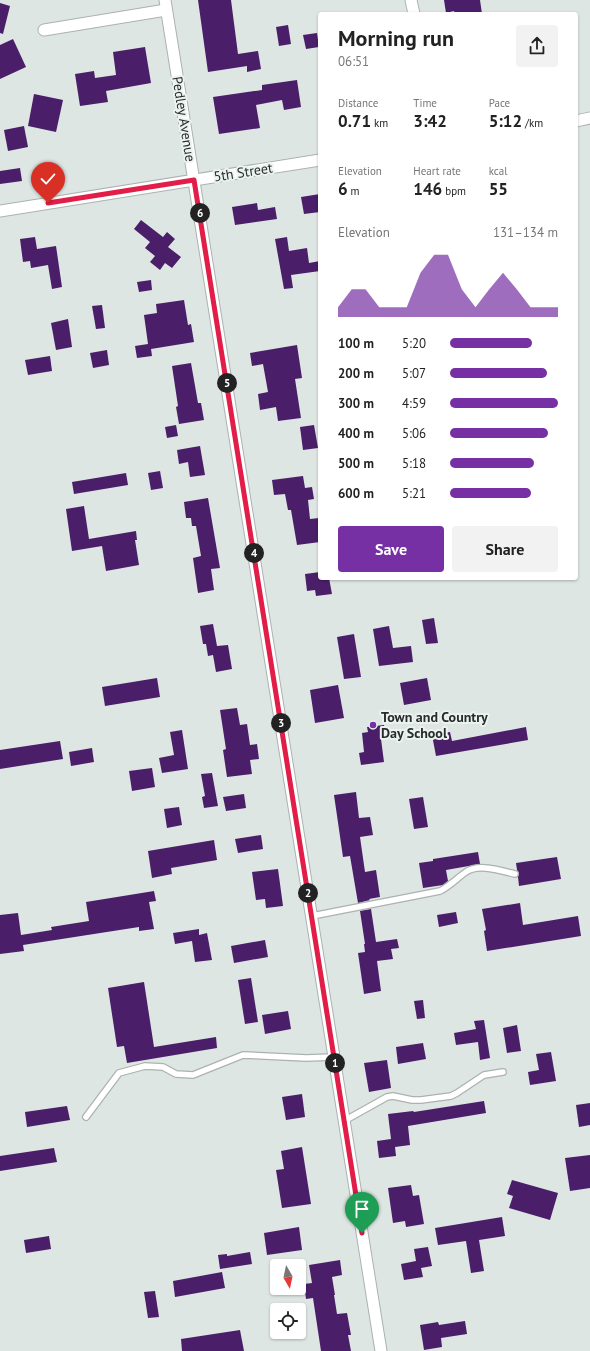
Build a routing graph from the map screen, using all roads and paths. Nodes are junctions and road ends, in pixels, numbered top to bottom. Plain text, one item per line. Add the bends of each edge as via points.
1 (411, 0) edge
2 (166, 5) edge
3 (414, 12) edge
4 (44, 30) dead end
5 (590, 118) edge
6 (578, 121) edge
7 (318, 160) edge
8 (194, 180) junction
9 (0, 211) edge
10 (515, 874) dead end
11 (312, 916) junction
12 (334, 1057) junction
13 (503, 1072) dead end
14 (86, 1116) dead end
15 (344, 1121) junction
16 (381, 1351) edge

1 - 3 street
2 - 4 street
2 - 8 street, Pedley Avenue
5 - 6 street
7 - 8 street, 5th Street
8 - 9 street, 5th Street
8 - 11 street, Pedley Avenue
10 - 11 lane via 473,869 440,890
11 - 12 street, Pedley Avenue
12 - 14 lane via 243,1055 193,1075 176,1074 163,1067 144,1066 119,1073
12 - 15 street, Pedley Avenue
13 - 15 lane via 484,1075 451,1096 421,1100 387,1097
15 - 16 street, Pedley Avenue

